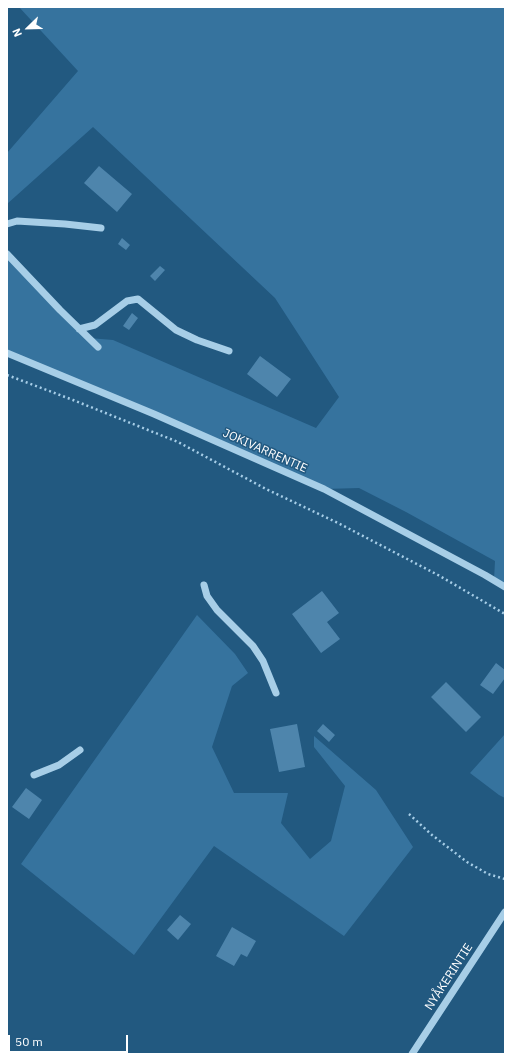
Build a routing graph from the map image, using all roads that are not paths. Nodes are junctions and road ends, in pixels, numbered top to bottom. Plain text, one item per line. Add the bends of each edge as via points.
1 (7, 224) edge
2 (101, 228) dead end
3 (7, 254) edge
4 (79, 329) junction
5 (98, 347) dead end
6 (229, 351) dead end
7 (7, 353) edge
8 (204, 585) dead end
9 (505, 587) edge
10 (276, 693) dead end
11 (80, 750) dead end
12 (34, 775) dead end
13 (505, 912) edge
14 (412, 1054) edge

1 - 2 street via 17,221
3 - 4 street
4 - 5 street
4 - 6 street via 95,325 127,301 138,299 176,330
7 - 9 street, JOKIVARRENTIE via 154,414 324,490
8 - 10 street via 207,596 217,610 254,646
11 - 12 street via 59,765
13 - 14 street, NYÅKERINTIE

